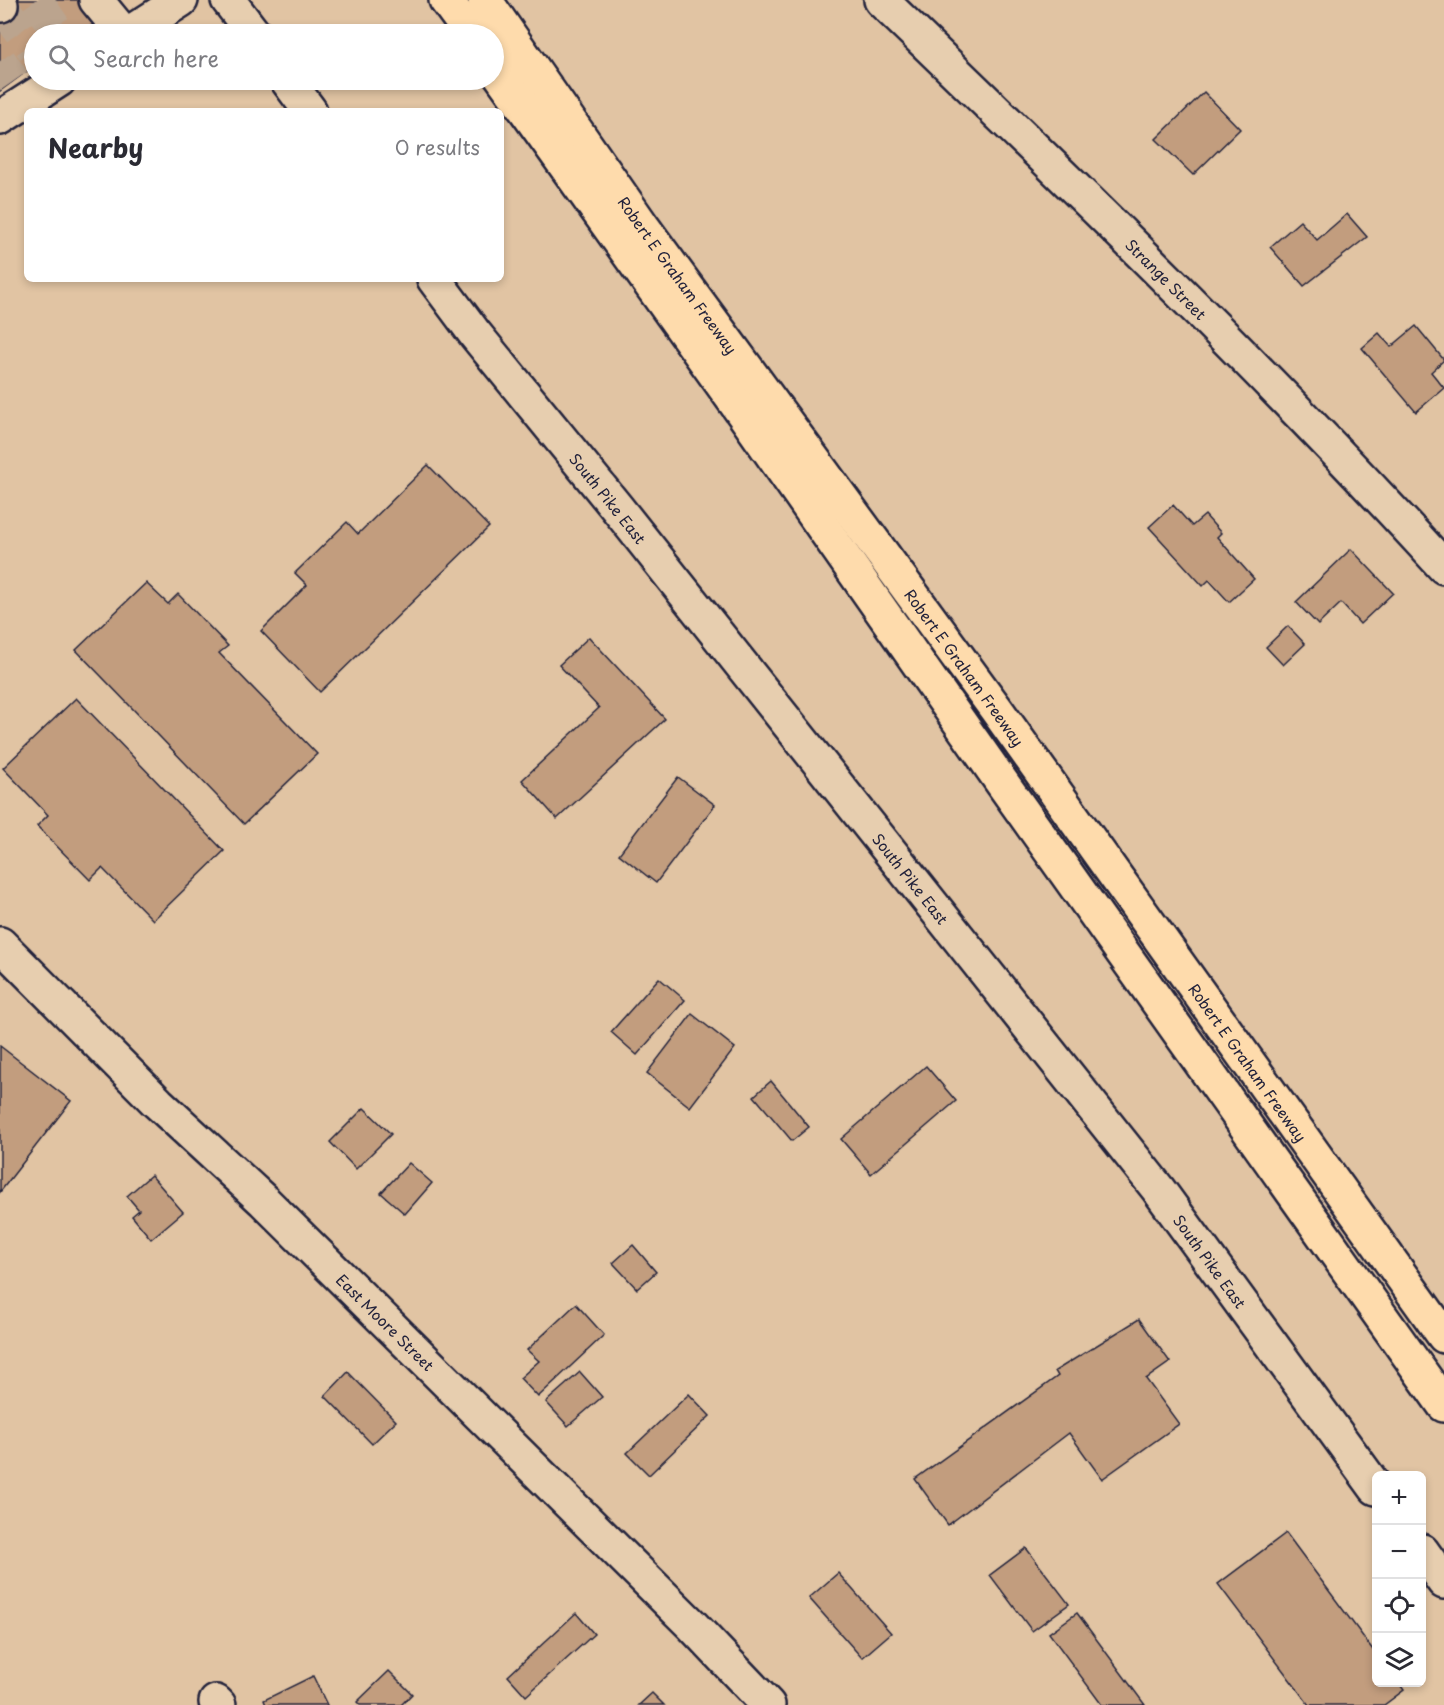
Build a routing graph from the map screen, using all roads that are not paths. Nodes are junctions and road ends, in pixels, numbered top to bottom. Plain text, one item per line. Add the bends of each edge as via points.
1 (96, 0) edge
2 (181, 0) edge
3 (228, 0) edge
4 (446, 0) edge
5 (485, 0) edge
6 (881, 0) edge
7 (117, 24) edge
8 (142, 24) edge
9 (246, 24) edge
10 (464, 24) edge
11 (500, 24) edge
12 (504, 30) edge
13 (504, 78) edge
14 (24, 90) edge
15 (294, 90) edge
16 (308, 108) edge
17 (0, 118) edge
18 (633, 236) junction
19 (436, 282) edge
20 (757, 409) junction
21 (1444, 567) edge
22 (0, 944) edge
23 (1444, 1336) edge
24 (1444, 1405) edge
25 (1372, 1481) edge
26 (1426, 1557) edge
27 (1444, 1582) edge
28 (768, 1705) edge

1 - 7 street
2 - 8 street
3 - 9 street
4 - 10 highway
5 - 11 highway, Robert E Graham Freeway
6 - 21 street, Strange Street via 1221,332
12 - 18 highway, Robert E Graham Freeway
13 - 18 highway, Robert E Graham Freeway
14 - 17 street
15 - 16 street
18 - 20 highway, Robert E Graham Freeway
19 - 25 street, South Pike East via 1165,1198
20 - 23 highway, Robert E Graham Freeway via 996,710
20 - 24 highway, Robert E Graham Freeway via 1010,794
22 - 28 street, East Moore Street via 158,1102 273,1209
26 - 27 street

